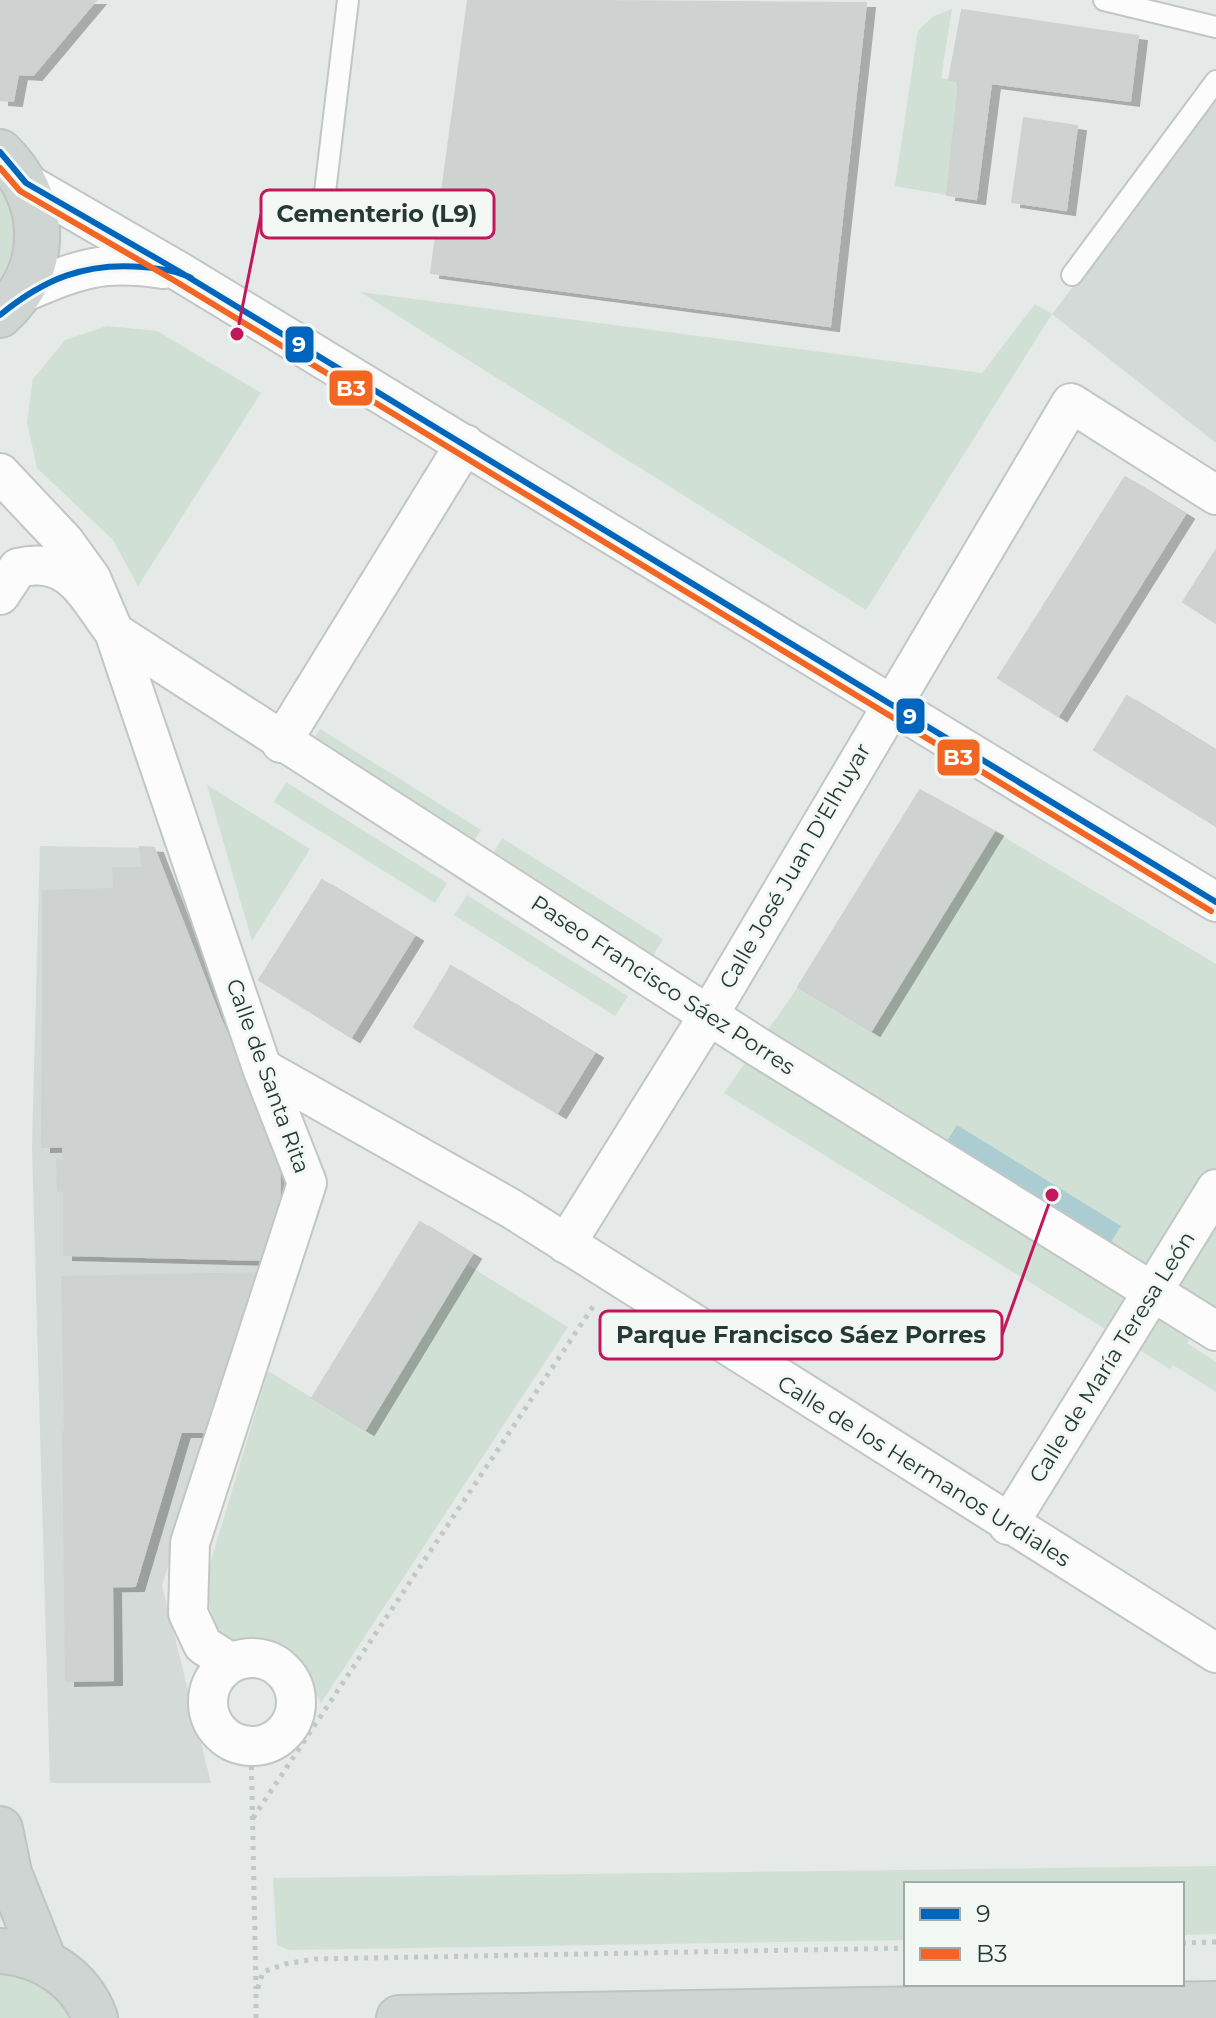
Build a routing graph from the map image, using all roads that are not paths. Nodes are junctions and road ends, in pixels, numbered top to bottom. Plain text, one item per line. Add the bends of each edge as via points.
1 (348, 0) edge
2 (1104, 0) edge
3 (1216, 27) edge
4 (1216, 81) edge
5 (13, 167) edge
6 (322, 217) dead end
7 (180, 272) junction
8 (1072, 275) dead end
9 (10, 305) edge
10 (465, 444) junction
11 (0, 473) edge
12 (1216, 495) edge
13 (0, 595) edge
14 (114, 632) junction
15 (890, 704) junction
16 (281, 743) junction
17 (1216, 902) edge
18 (710, 1013) junction
19 (262, 1068) junction
20 (1216, 1189) edge
21 (566, 1244) junction
22 (1153, 1291) junction
23 (1216, 1331) edge
24 (1008, 1525) junction
25 (1216, 1653) edge
26 (231, 1663) junction
27 (0, 1829) edge
28 (0, 1951) edge
29 (44, 1961) junction
30 (1216, 2004) edge
31 (103, 2014) edge
32 (399, 2018) edge

1 - 6 lane
2 - 3 lane
4 - 8 lane
5 - 7 street
5 - 9 main road via 39,220 36,259
7 - 9 street via 130,264 79,269
7 - 10 street
10 - 15 street
10 - 16 street
11 - 14 street via 82,566
12 - 15 street, Calle José Juan D'Elhuyar via 1071,403
13 - 14 street, Calle de Santa Rita via 18,568 40,562 70,573
14 - 16 street, Paseo Francisco Sáez Porres
14 - 19 street, Calle de Santa Rita
15 - 17 street
15 - 18 street, Calle José Juan D'Elhuyar
16 - 18 street, Paseo Francisco Sáez Porres
18 - 21 street, Calle José Juan D'Elhuyar
18 - 22 street, Paseo Francisco Sáez Porres
19 - 21 street, Calle de los Hermanos Urdiales
19 - 26 street, Calle de Santa Rita via 307,1183 190,1543 188,1613 203,1645
20 - 22 street, Calle de María Teresa León
21 - 24 street, Calle de los Hermanos Urdiales
22 - 23 street, Paseo Francisco Sáez Porres
22 - 24 street, Calle de María Teresa León
24 - 25 street, Calle de los Hermanos Urdiales
26 - 26 street via 273,1663 292,1684 295,1713 279,1737 251,1746 224,1737 209,1713 212,1684
27 - 29 main road via 9,1873
28 - 29 main road
29 - 31 main road
30 - 32 main road

